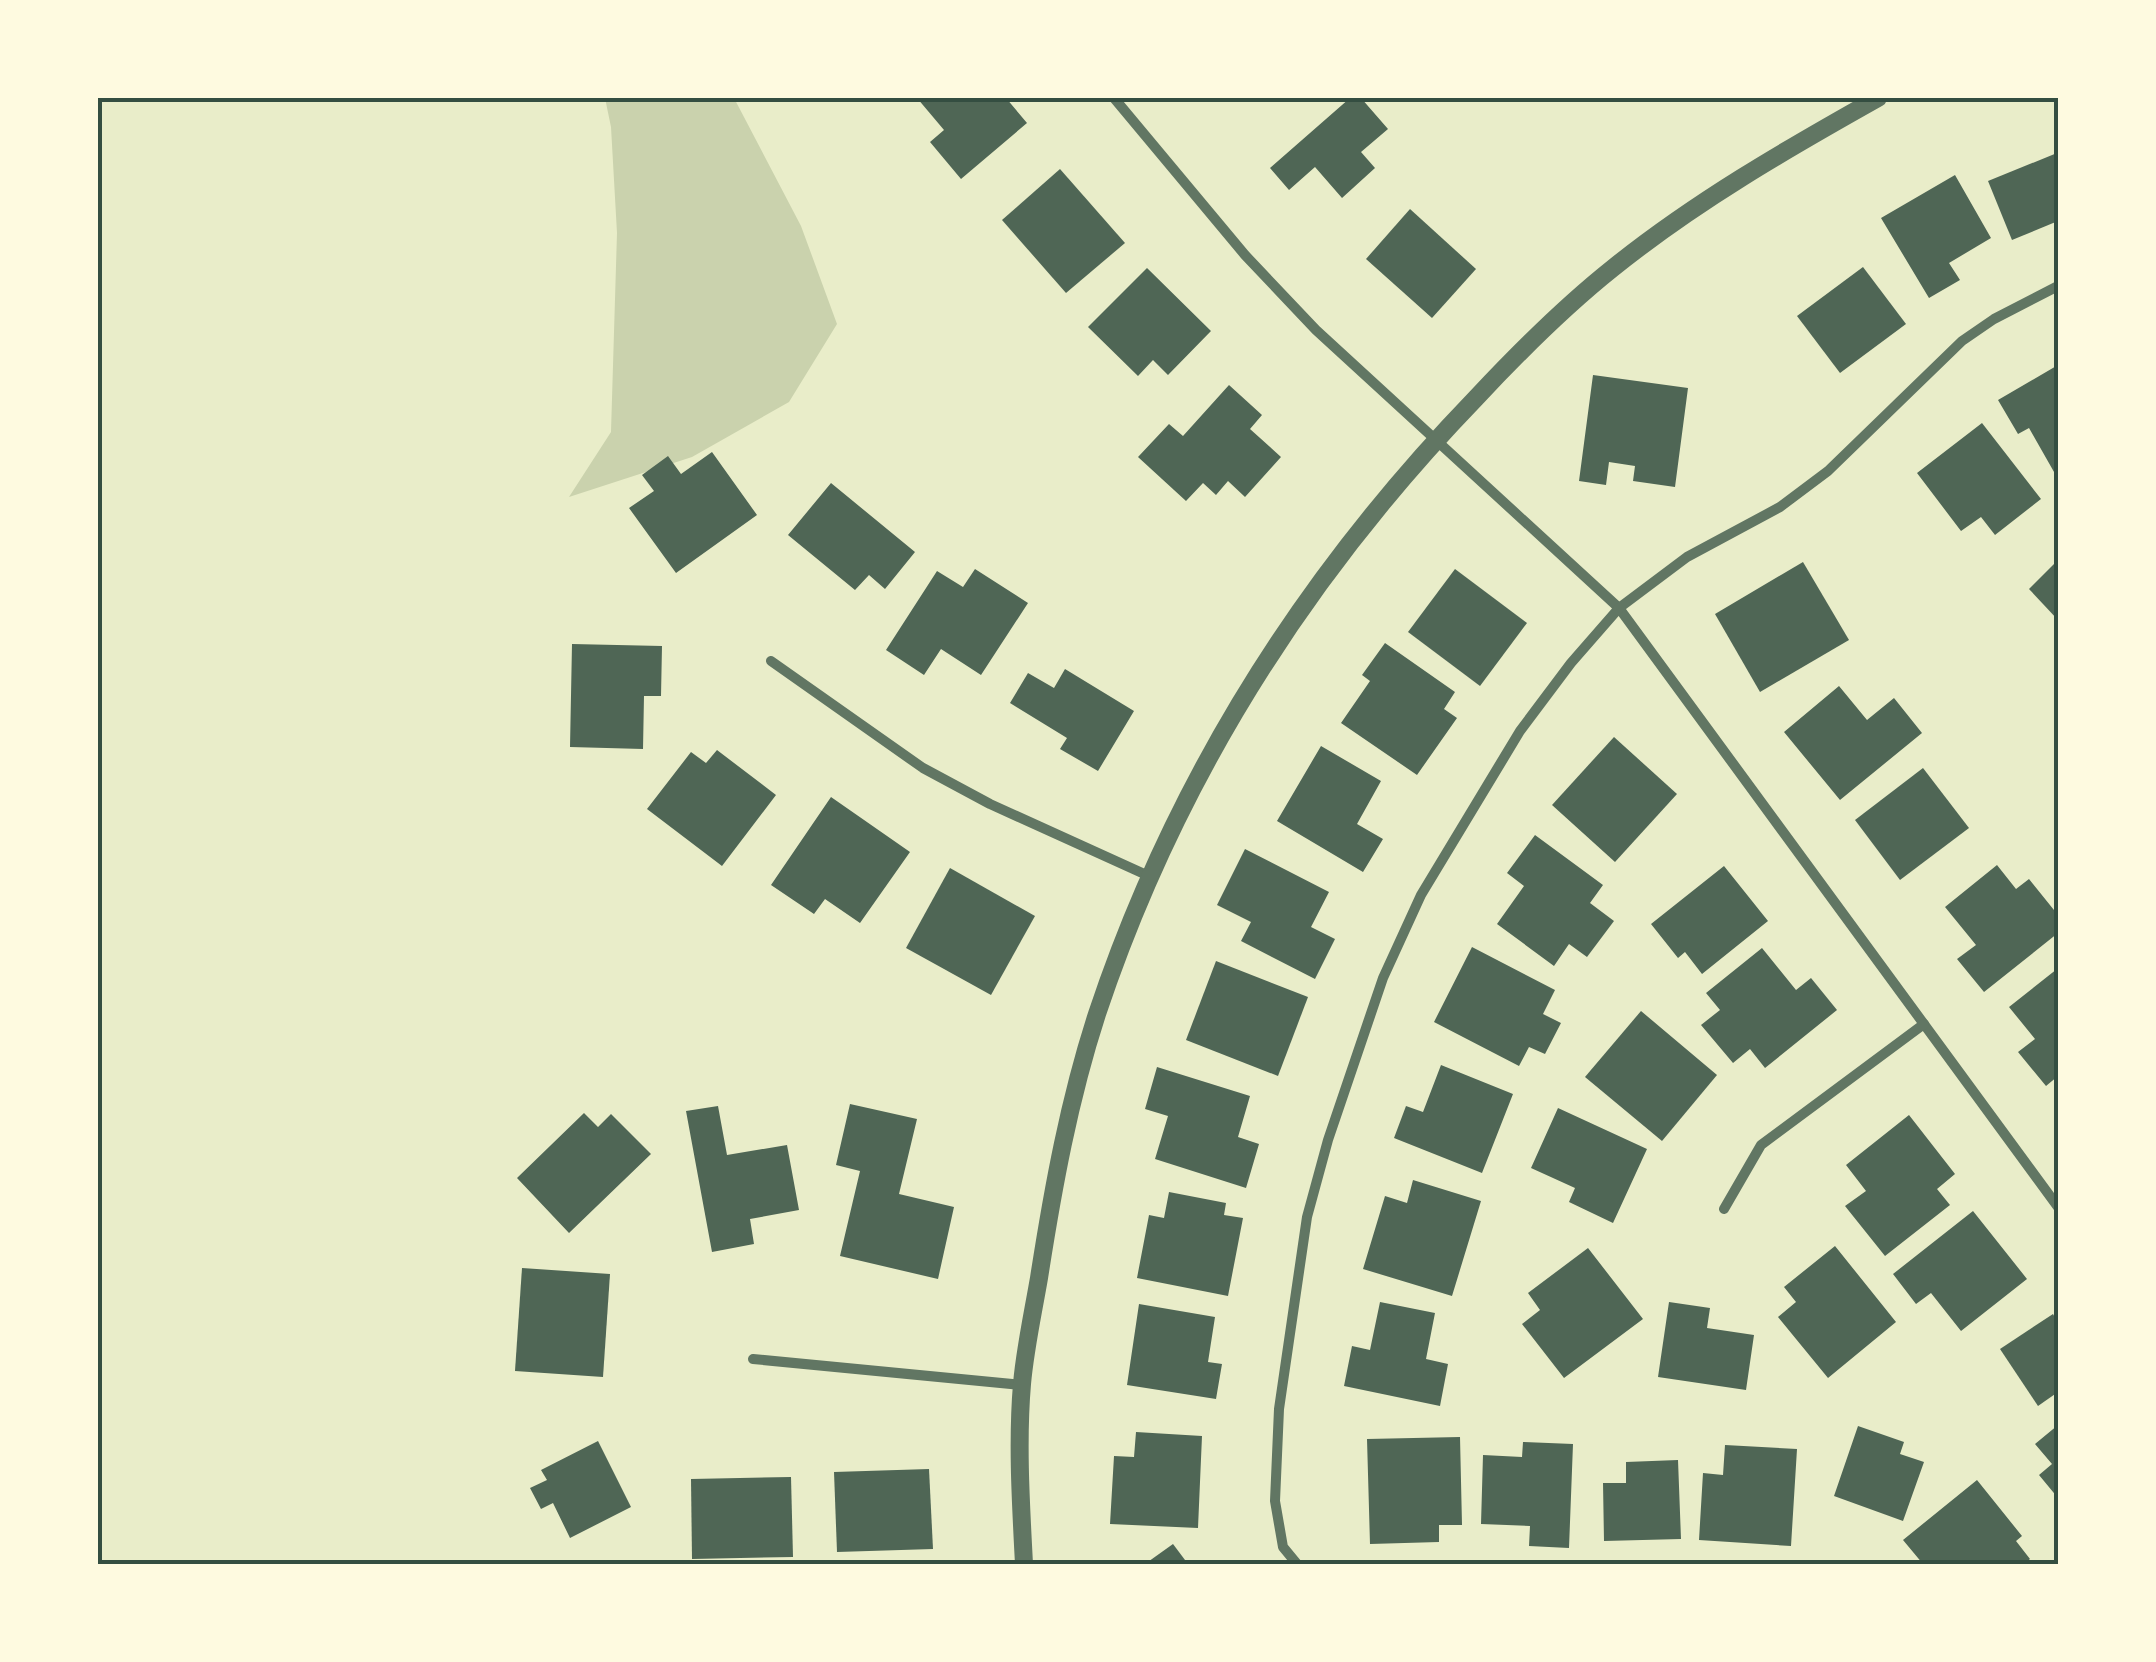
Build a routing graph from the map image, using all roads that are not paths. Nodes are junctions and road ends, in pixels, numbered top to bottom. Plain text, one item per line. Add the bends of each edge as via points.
1 (1114, 98) edge
2 (1878, 98) edge
3 (2058, 286) edge
4 (1435, 440) junction
5 (1619, 608) junction
6 (771, 661) dead end
7 (1151, 877) junction
8 (1924, 1024) junction
9 (2058, 1207) edge
10 (1724, 1209) dead end
11 (753, 1359) dead end
12 (1022, 1386) junction
13 (1024, 1564) edge
14 (1296, 1564) edge

1 - 4 street via 1245,256
2 - 4 street via 1695,207 1612,269
3 - 5 street via 1962,340 1828,471 1687,557
4 - 5 street
4 - 7 street via 1356,531 1284,632 1227,720
5 - 8 street
5 - 14 street via 1520,731 1420,895 1383,978 1328,1140 1307,1217 1279,1409 1275,1501 1284,1548
6 - 7 street via 923,768
7 - 12 street via 1098,1013 1064,1130
8 - 9 street
8 - 10 street via 1761,1144
11 - 12 street
12 - 13 street

